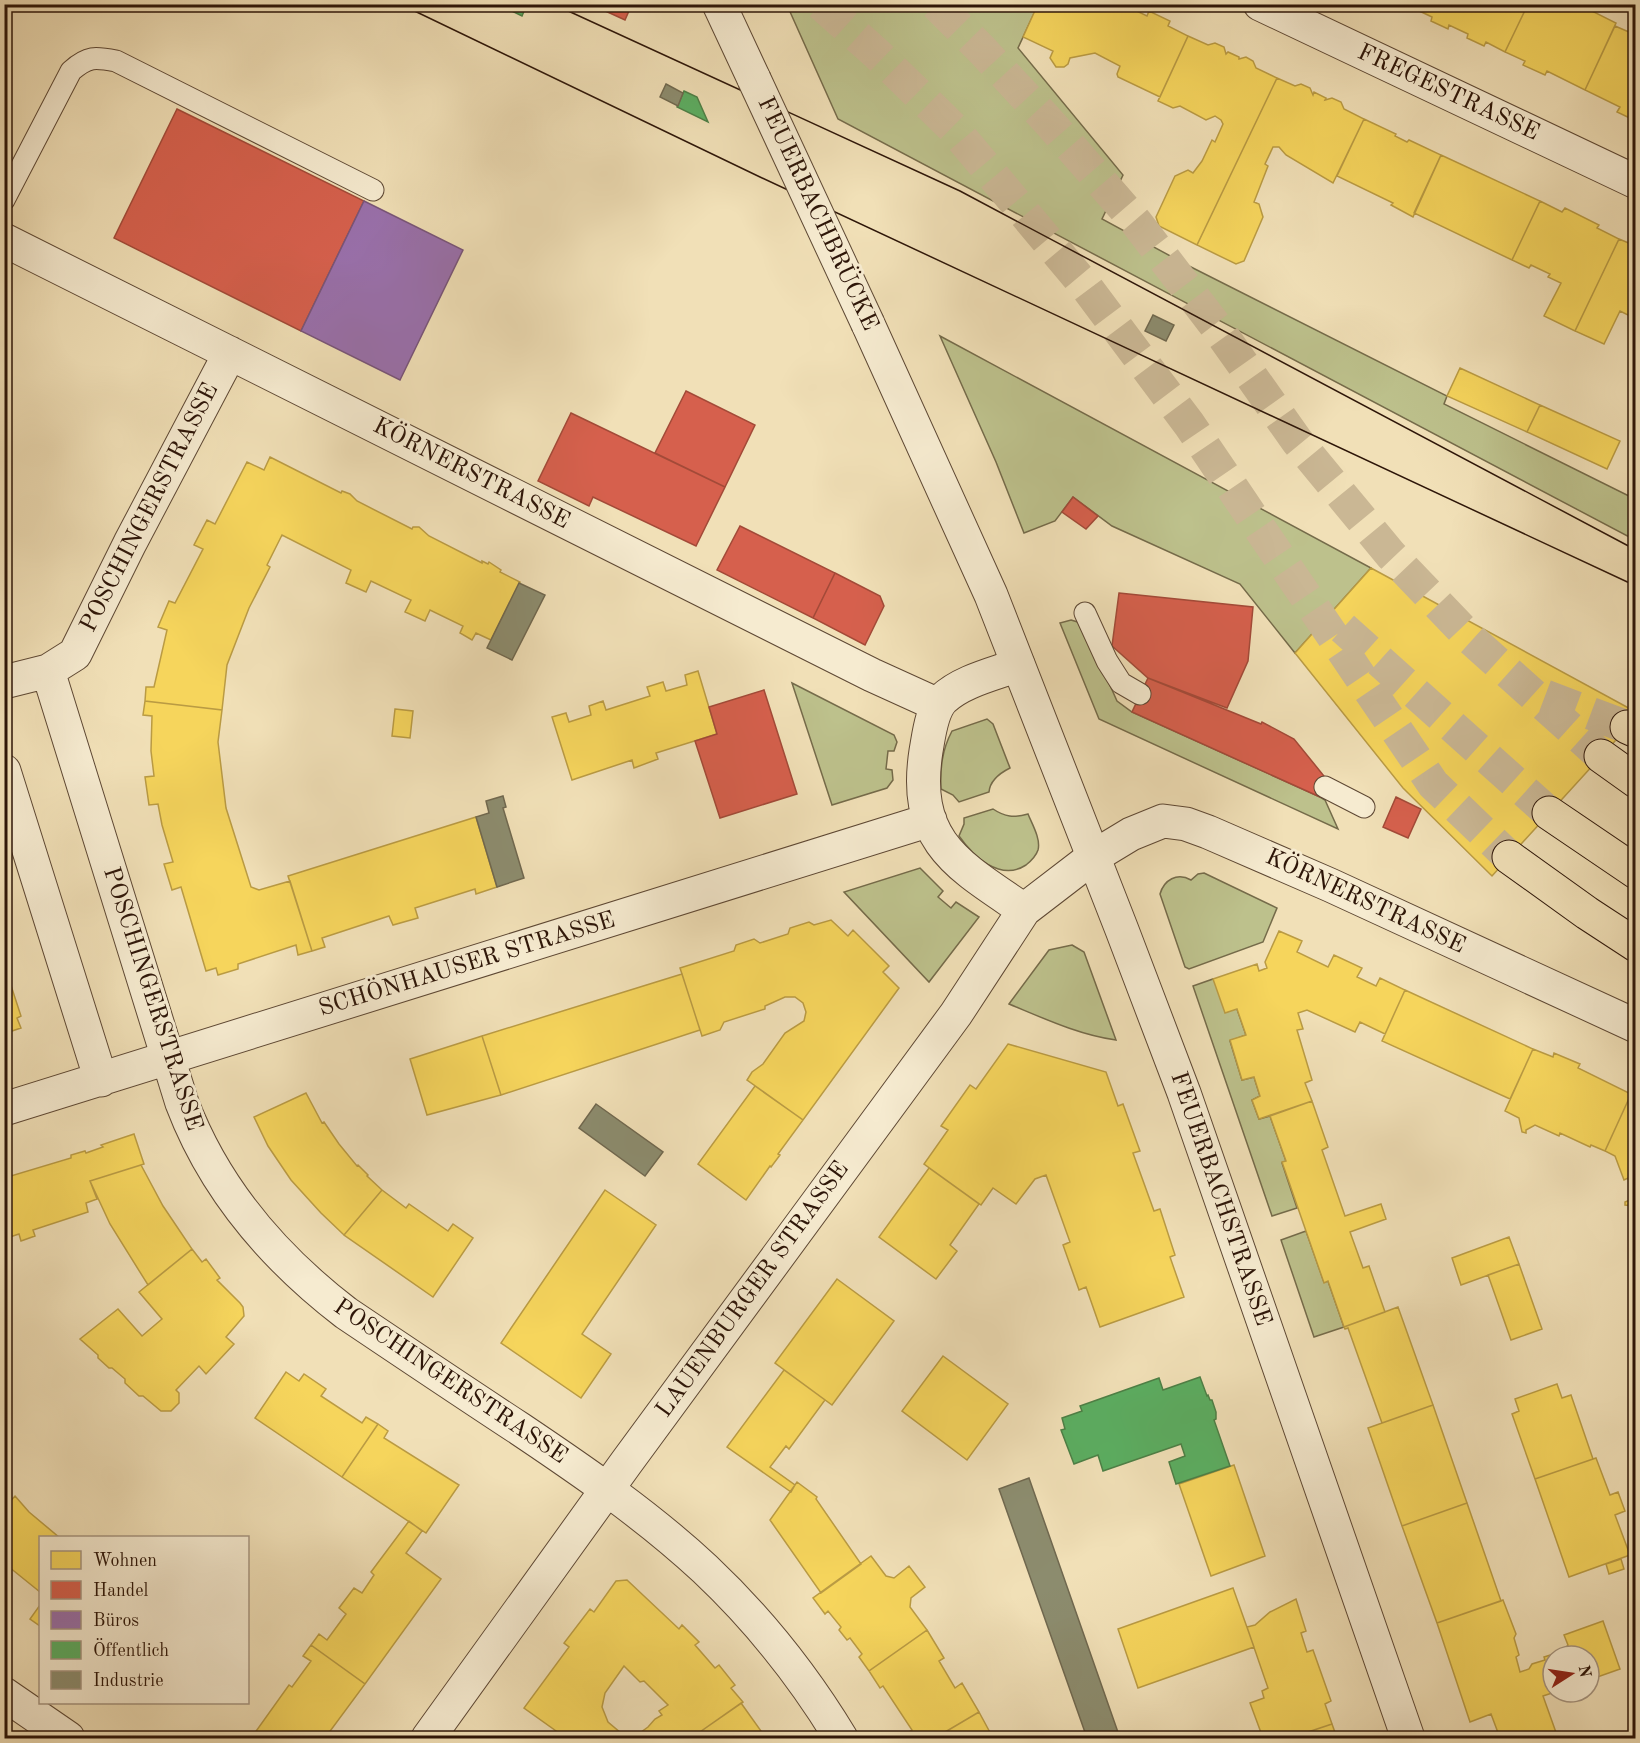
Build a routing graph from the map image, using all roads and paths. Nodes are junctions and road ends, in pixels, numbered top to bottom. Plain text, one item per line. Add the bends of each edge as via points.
1 (719, 4) edge
2 (1260, 4) edge
3 (1635, 182) edge
4 (373, 190) dead end
5 (4, 200) edge
6 (4, 240) edge
7 (230, 353) junction
8 (914, 423) joint
9 (1086, 613) dead end
10 (1018, 665) junction
11 (48, 671) junction
12 (4, 682) edge
13 (1140, 694) dead end
14 (938, 705) junction
15 (1600, 756) tunnel mouth
16 (4, 771) edge
17 (1635, 781) edge
18 (1324, 787) dead end
19 (1364, 807) dead end
20 (1549, 813) tunnel mouth
21 (930, 820) junction
22 (1093, 857) junction
23 (1509, 857) tunnel mouth
24 (1635, 872) edge
25 (1024, 910) junction
26 (1635, 945) edge
27 (1635, 1026) edge
28 (169, 1059) junction
29 (101, 1080) junction
30 (4, 1109) edge
31 (607, 1490) junction
32 (4, 1694) edge
33 (69, 1738) edge
34 (428, 1738) edge
35 (841, 1738) edge
36 (1408, 1738) edge

1 - 8 street, FEUERBACHBRÜCKE, bridge
2 - 3 street, FREGESTRASSE
4 - 5 lane via 116,61 96,57 82,61 71,71
6 - 7 street, KÖRNERSTRASSE
7 - 11 street, POSCHINGERSTRASSE via 75,654
7 - 14 street, KÖRNERSTRASSE
8 - 10 street, FEUERBACHSTRASSE
9 - 13 lane via 1121,683
10 - 14 street via 954,691
10 - 22 street, FEUERBACHSTRASSE
11 - 12 street
11 - 28 street, POSCHINGERSTRASSE
14 - 21 street via 923,771
15 - 17 highway
16 - 29 street
18 - 19 lane
20 - 24 highway
21 - 25 street via 951,857
21 - 28 street, SCHÖNHAUSER STRASSE
22 - 25 street, LAUENBURGER STRASSE
22 - 27 street, KÖRNERSTRASSE via 1131,834 1163,821 1186,824 1330,885
22 - 36 street, FEUERBACHSTRASSE via 1184,1093
23 - 26 highway
25 - 31 street, LAUENBURGER STRASSE via 956,1014
28 - 29 street, SCHÖNHAUSER STRASSE
28 - 31 street, POSCHINGERSTRASSE via 192,1130 221,1182 254,1228 296,1272 346,1313
29 - 30 street, SCHÖNHAUSER STRASSE
31 - 34 street, LAUENBURGER STRASSE
31 - 35 street, POSCHINGERSTRASSE via 676,1542 736,1600 822,1707
32 - 33 street

